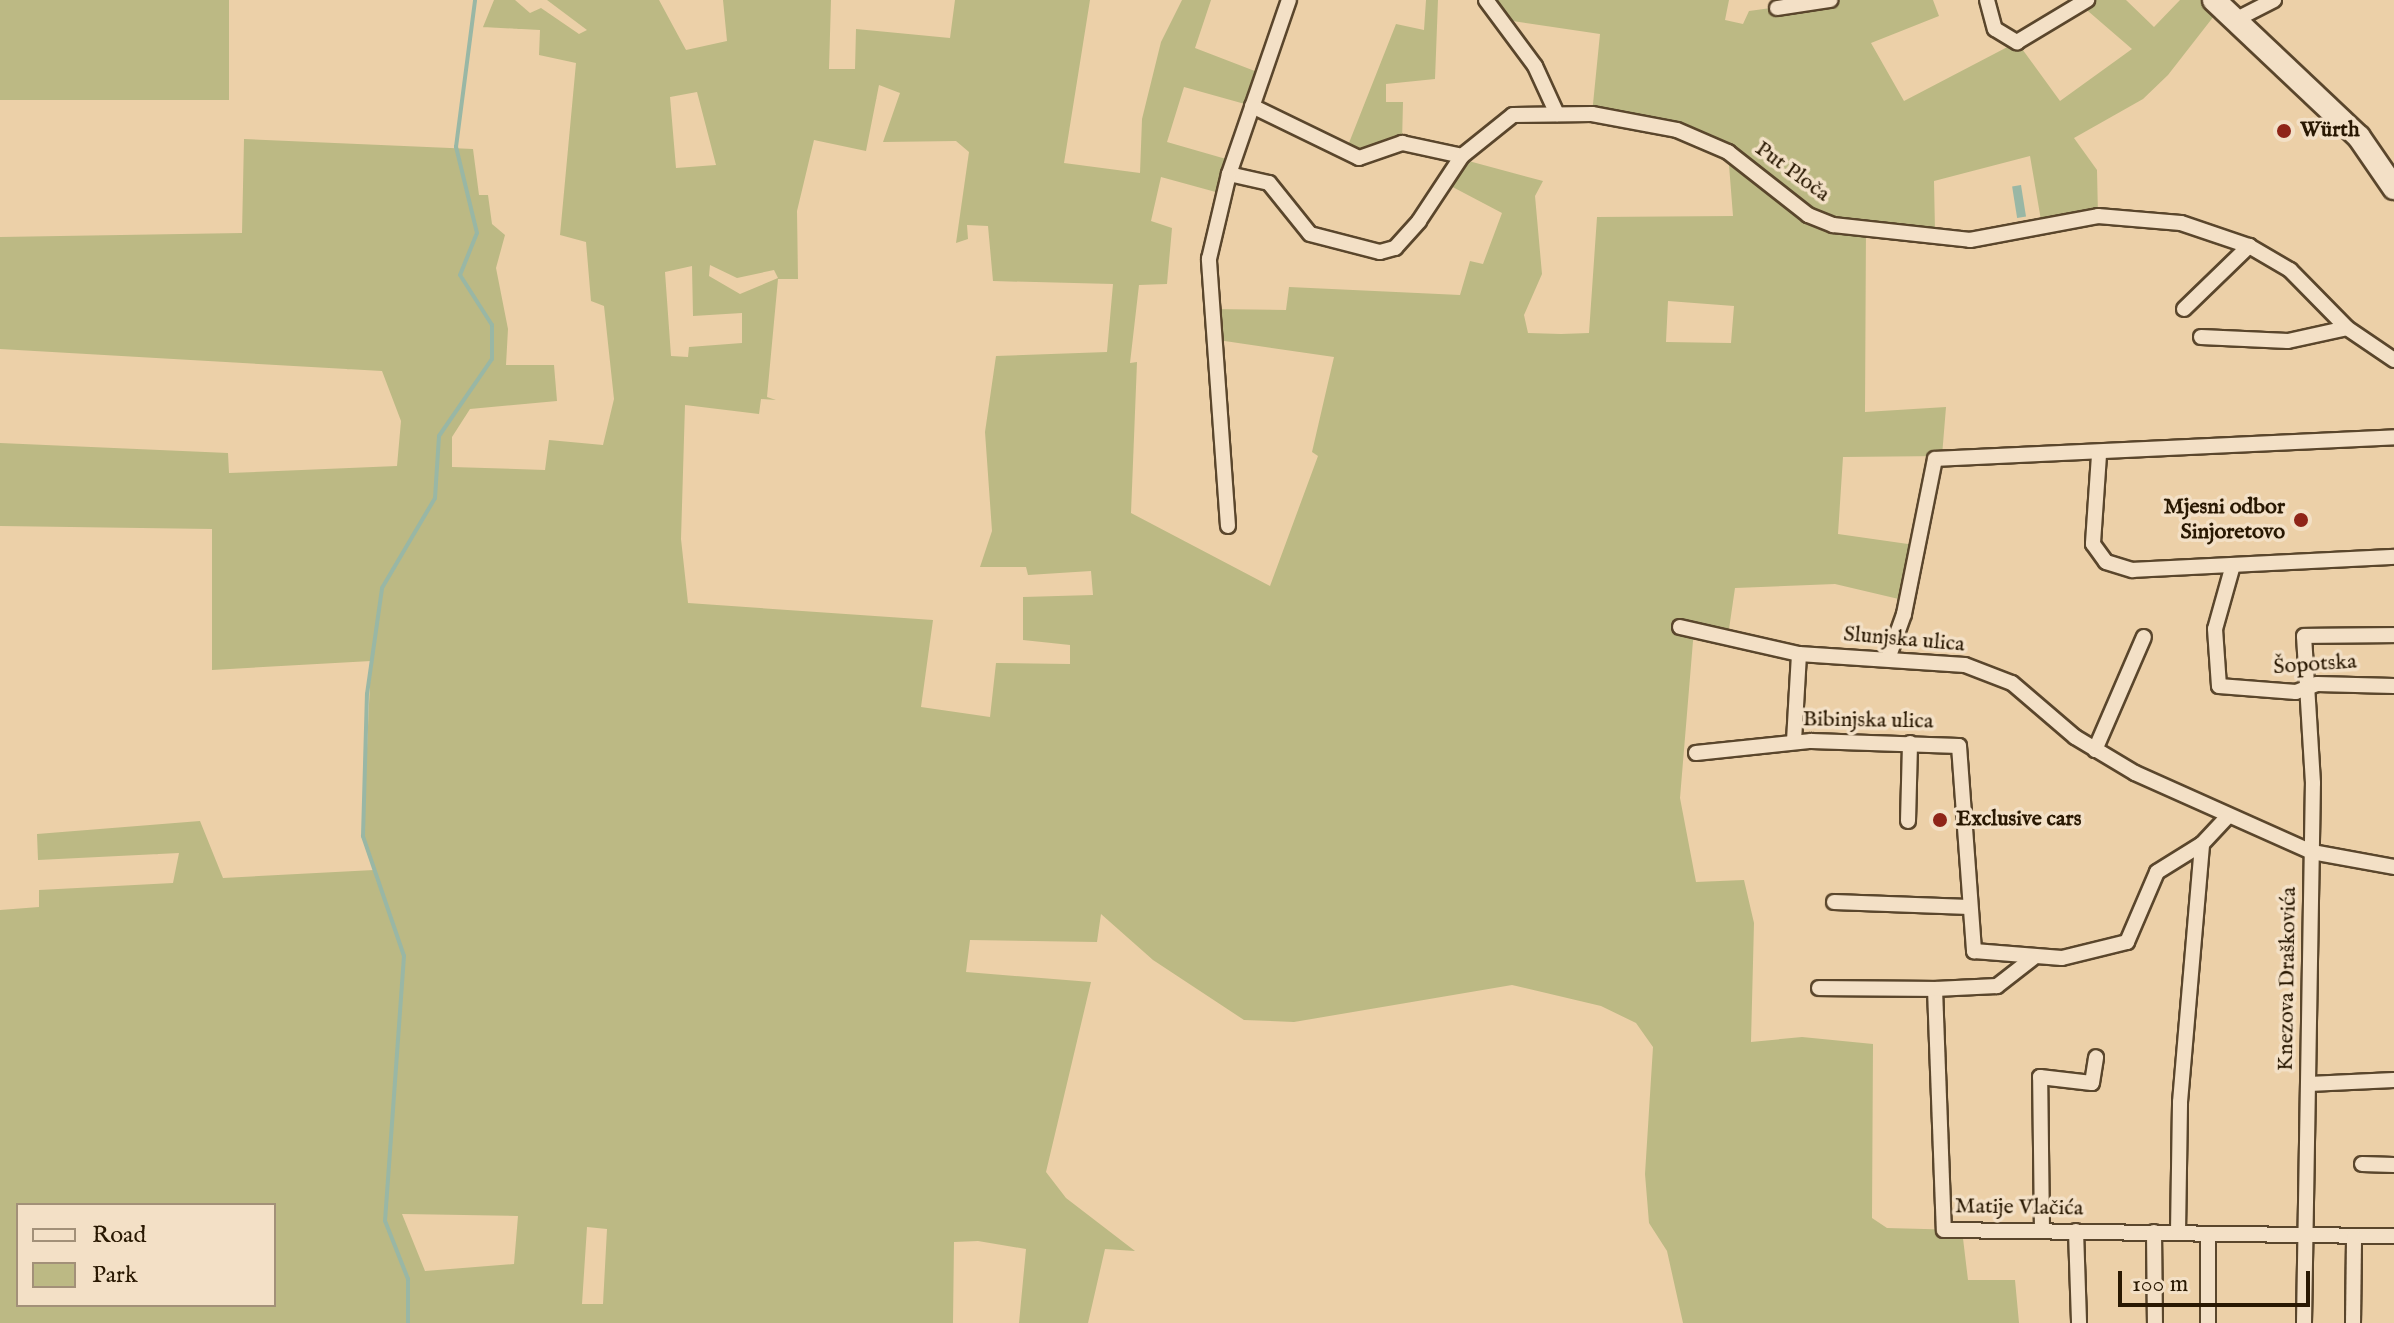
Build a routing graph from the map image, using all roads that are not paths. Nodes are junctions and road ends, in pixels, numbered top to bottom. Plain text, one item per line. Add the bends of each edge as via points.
1 (1289, 0) edge
2 (1486, 0) edge
3 (1830, 0) edge
4 (1987, 0) edge
5 (2087, 0) edge
6 (2214, 0) edge
7 (2274, 0) edge
8 (1777, 8) dead end
9 (2235, 20) junction
10 (1252, 106) junction
11 (1557, 114) junction
12 (1462, 156) junction
13 (2391, 173) edge
14 (1229, 174) junction
15 (2249, 246) junction
16 (2184, 309) dead end
17 (2347, 328) junction
18 (2201, 337) dead end
19 (2394, 360) edge
20 (2394, 437) edge
21 (2099, 455) junction
22 (1228, 526) dead end
23 (2394, 557) edge
24 (2233, 565) junction
25 (1680, 627) dead end
26 (2394, 635) edge
27 (2144, 637) dead end
28 (1799, 654) junction
29 (1888, 659) junction
30 (2394, 686) edge
31 (2306, 688) junction
32 (1794, 741) junction
33 (1910, 743) junction
34 (2095, 750) junction
35 (1696, 753) dead end
36 (2228, 816) junction
37 (1908, 821) dead end
38 (2202, 844) junction
39 (2312, 852) junction
40 (2394, 867) edge
41 (1834, 902) dead end
42 (1969, 907) junction
43 (2033, 958) junction
44 (1819, 988) dead end
45 (1935, 989) junction
46 (2096, 1057) dead end
47 (2394, 1080) edge
48 (2309, 1084) junction
49 (2362, 1164) dead end
50 (2394, 1165) edge
51 (2042, 1230) junction
52 (2076, 1231) junction
53 (2154, 1232) junction
54 (2178, 1232) junction
55 (2208, 1234) junction
56 (2307, 1235) junction
57 (2354, 1236) junction
58 (2394, 1236) edge
59 (2079, 1323) edge
60 (2155, 1323) edge
61 (2208, 1323) edge
62 (2304, 1323) edge
63 (2353, 1323) edge

1 - 10 street
2 - 11 street via 1535,66
3 - 8 street
4 - 5 street via 1995,29 2017,42
6 - 9 main road
7 - 9 street
9 - 13 main road
10 - 12 street via 1359,158 1402,143
10 - 14 street
11 - 12 street, Put Ploča via 1498,121
11 - 15 street, Put Ploča via 1677,130 1728,152 1808,215 1833,225 1970,240 2126,215 2181,223
12 - 14 street, Put Ploča via 1419,221 1395,248 1380,252 1310,234 1269,183
14 - 22 street via 1209,259
15 - 16 street
15 - 17 street, Put Ploča via 2290,270
17 - 18 street via 2288,341
17 - 19 street, Put Ploča
20 - 21 street
21 - 24 street via 2093,544 2106,562 2133,570
21 - 29 street via 1935,459 1904,614
23 - 24 street
24 - 31 street, Šopotska via 2215,629 2219,686
25 - 28 street, Slunjska ulica
26 - 31 street, Knezova Draškovića via 2304,636
27 - 34 street
28 - 29 street, Slunjska ulica
28 - 32 street
29 - 34 street, Slunjska ulica via 1965,665 2012,683
30 - 31 street, Šopotska
31 - 39 street, Knezova Draškovića
32 - 33 street, Bibinjska ulica
32 - 35 street, Bibinjska ulica
33 - 37 street
33 - 42 street, Bibinjska ulica via 1959,746
34 - 36 street, Slunjska ulica
36 - 38 street, Bibinjska ulica
36 - 39 street
38 - 43 street, Bibinjska ulica via 2157,872 2127,942
38 - 54 street via 2180,1102
39 - 40 street
39 - 48 street, Knezova Draškovića
41 - 42 street
42 - 43 street, Bibinjska ulica via 1974,951
43 - 45 street via 1997,986
44 - 45 street
45 - 51 street, Matije Vlačića via 1944,1230
46 - 51 street via 2092,1083 2040,1077
47 - 48 street
48 - 56 street, Knezova Draškovića
49 - 50 street
51 - 52 street, Matije Vlačića
52 - 53 street, Matije Vlačića
52 - 59 street
53 - 54 street, Matije Vlačića
53 - 60 street
54 - 55 street, Matije Vlačića
55 - 56 street, Matije Vlačića
55 - 61 street
56 - 57 street, Matije Vlačića
56 - 62 street, Knezova Draškovića
57 - 58 street, Matije Vlačića
57 - 63 street

